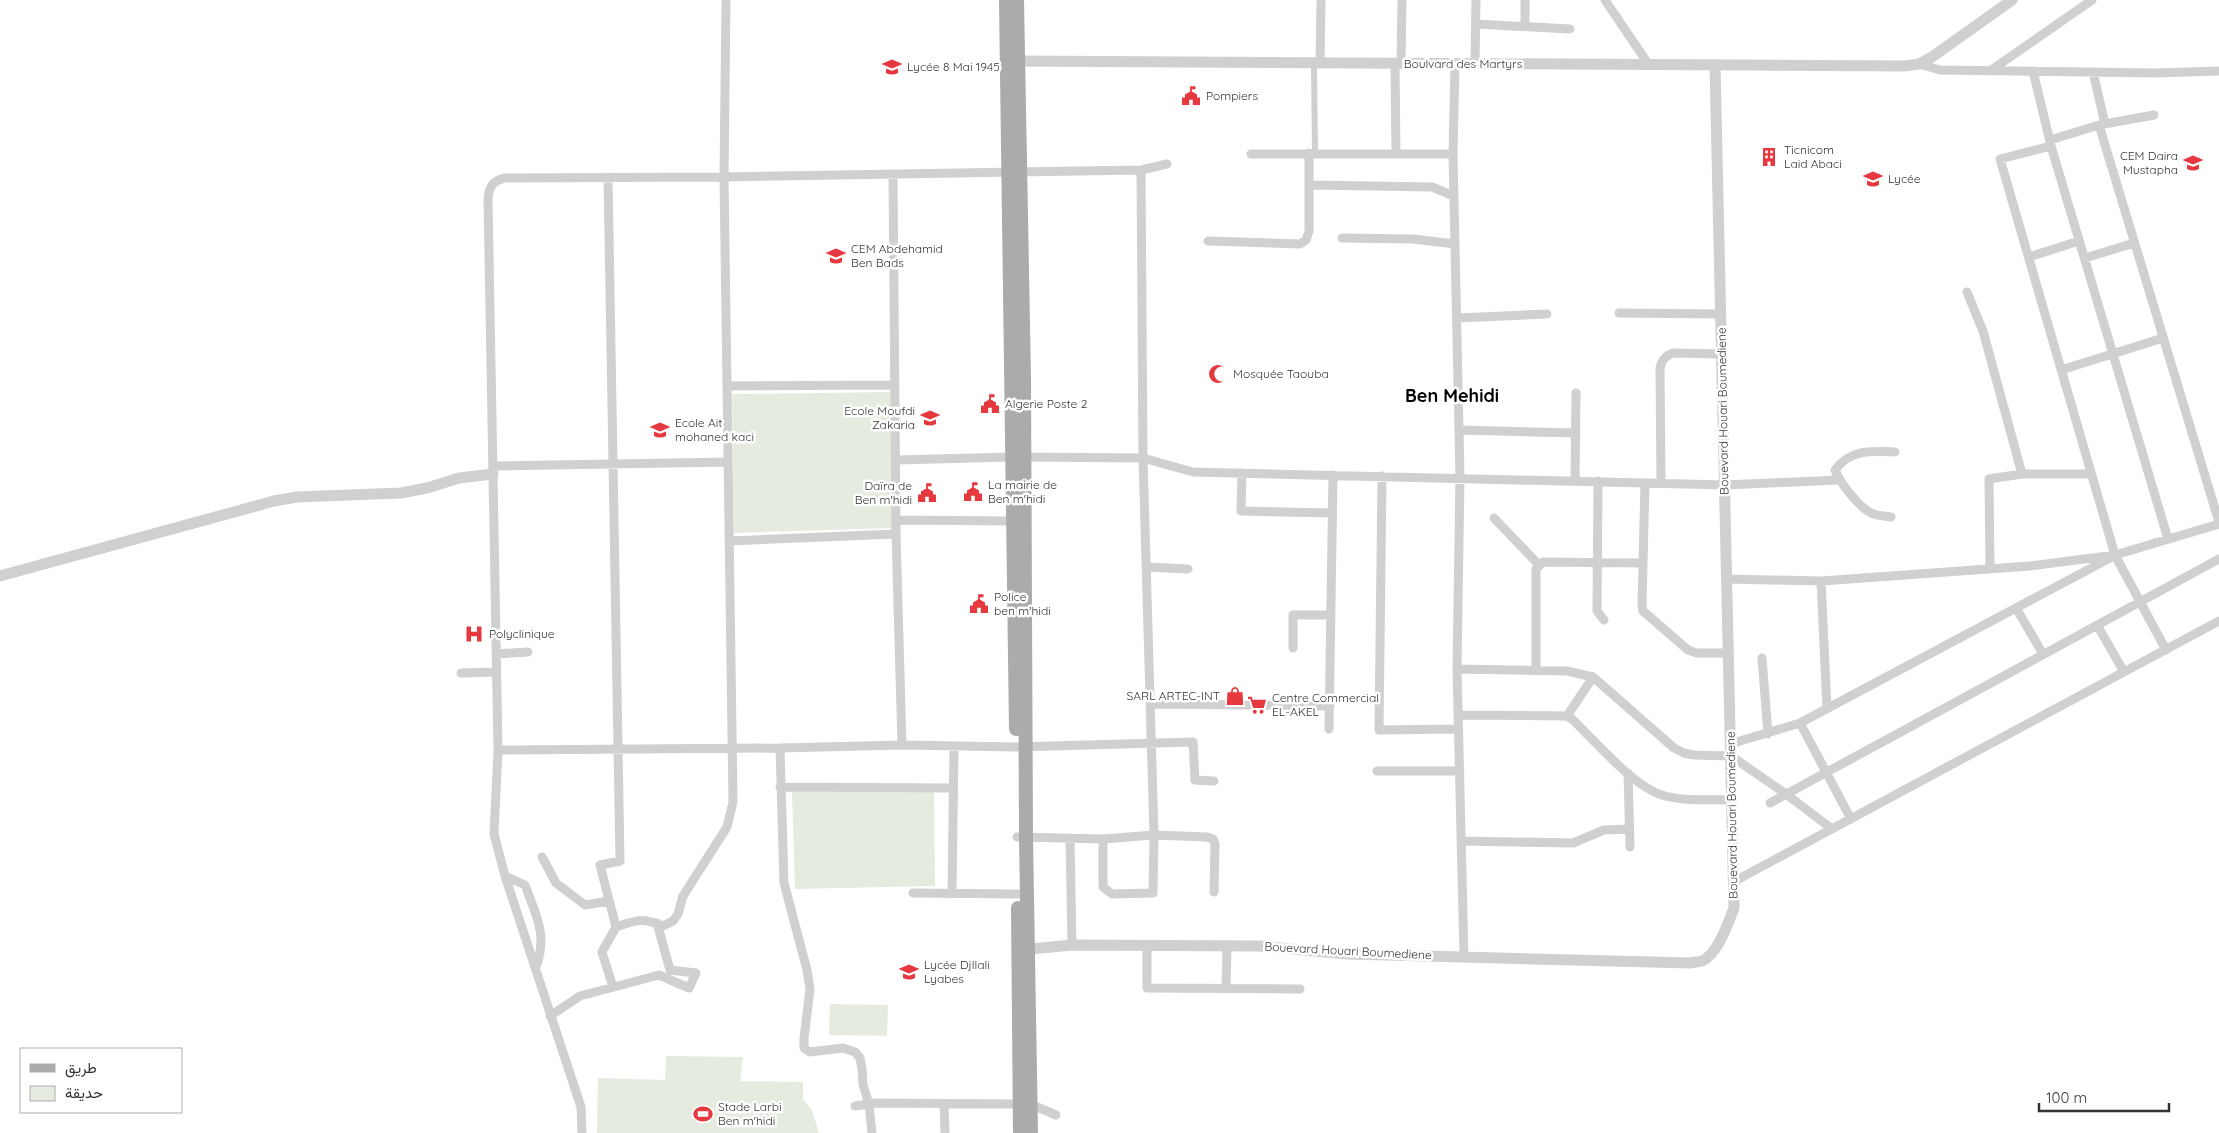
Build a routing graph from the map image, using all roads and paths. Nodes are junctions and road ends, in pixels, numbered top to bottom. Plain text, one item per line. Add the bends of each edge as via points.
1 (726, 0) edge
2 (1006, 0) edge
3 (1017, 0) edge
4 (1322, 0) edge
5 (1402, 0) edge
6 (1476, 0) edge
7 (1525, 0) edge
8 (1605, 0) edge
9 (2012, 0) edge
10 (2092, 0) edge
11 (1476, 24) junction
12 (1524, 26) junction
13 (1570, 28) dead end
14 (1013, 61) junction
15 (1317, 64) junction
16 (1398, 64) junction
17 (1455, 64) junction
18 (1475, 64) junction
19 (1919, 64) junction
20 (1649, 65) junction
21 (1715, 65) junction
22 (1990, 71) junction
23 (2033, 71) junction
24 (2219, 71) edge
25 (2093, 72) junction
26 (2154, 115) dead end
27 (2102, 124) junction
28 (2050, 143) junction
29 (1251, 154) dead end
30 (1312, 154) junction
31 (1396, 154) junction
32 (1453, 154) junction
33 (1167, 164) dead end
34 (1141, 170) junction
35 (1015, 172) junction
36 (893, 174) junction
37 (608, 178) junction
38 (724, 178) junction
39 (1309, 185) junction
40 (1454, 196) junction
41 (1342, 238) dead end
42 (1208, 241) dead end
43 (2079, 241) junction
44 (2134, 243) junction
45 (1455, 244) junction
46 (2028, 257) junction
47 (2084, 258) junction
48 (1967, 292) dead end
49 (1619, 313) dead end
50 (1547, 314) dead end
51 (1721, 314) junction
52 (1457, 318) junction
53 (2163, 338) junction
54 (1722, 354) junction
55 (2113, 354) junction
56 (2061, 370) junction
57 (895, 385) junction
58 (727, 386) junction
59 (1576, 393) dead end
60 (1459, 430) junction
61 (1576, 433) junction
62 (1895, 452) dead end
63 (1018, 457) junction
64 (1143, 458) junction
65 (896, 460) junction
66 (728, 462) junction
67 (613, 463) junction
68 (493, 470) junction
69 (1242, 473) junction
70 (2022, 474) junction
71 (2092, 474) junction
72 (1333, 475) junction
73 (1382, 476) junction
74 (1460, 477) junction
75 (1839, 480) junction
76 (1575, 481) junction
77 (1598, 481) junction
78 (1645, 483) junction
79 (1661, 483) junction
80 (1725, 485) junction
81 (1332, 513) junction
82 (1891, 517) dead end
83 (1494, 518) dead end
84 (896, 520) junction
85 (1013, 521) junction
86 (2219, 523) edge
87 (896, 534) junction
88 (2168, 539) junction
89 (729, 541) junction
90 (2115, 555) junction
91 (2219, 559) edge
92 (1598, 562) junction
93 (1643, 562) junction
94 (1539, 565) junction
95 (1146, 567) junction
96 (1990, 569) junction
97 (1188, 570) dead end
98 (0, 576) edge
99 (1727, 580) junction
100 (1821, 581) junction
101 (2140, 602) junction
102 (2016, 608) junction
103 (1331, 615) junction
104 (1604, 620) dead end
105 (2219, 621) edge
106 (2097, 625) junction
107 (1293, 648) dead end
108 (2166, 650) junction
109 (528, 652) dead end
110 (1728, 653) junction
111 (496, 654) junction
112 (2043, 654) junction
113 (1762, 658) dead end
114 (1457, 670) junction
115 (1536, 671) junction
116 (461, 672) dead end
117 (496, 672) junction
118 (2124, 672) junction
119 (1593, 677) junction
120 (1150, 704) junction
121 (1330, 706) junction
122 (1827, 709) junction
123 (1458, 715) junction
124 (1567, 716) junction
125 (1800, 723) junction
126 (1329, 729) dead end
127 (1459, 729) junction
128 (1768, 734) junction
129 (1151, 742) junction
130 (902, 745) junction
131 (954, 747) junction
132 (1021, 747) junction
133 (732, 748) junction
134 (780, 748) junction
135 (616, 749) junction
136 (498, 750) junction
137 (1730, 750) junction
138 (1460, 770) junction
139 (1377, 771) dead end
140 (1826, 772) junction
141 (1628, 773) junction
142 (1214, 781) dead end
143 (780, 787) junction
144 (954, 788) junction
145 (1786, 794) junction
146 (1732, 800) junction
147 (1770, 803) dead end
148 (1851, 819) junction
149 (1629, 829) junction
150 (1832, 829) junction
151 (1154, 835) junction
152 (1021, 837) junction
153 (1070, 838) junction
154 (1103, 839) junction
155 (1461, 840) junction
156 (1630, 847) dead end
157 (542, 857) dead end
158 (505, 876) junction
159 (1733, 882) junction
160 (1214, 892) dead end
161 (913, 893) dead end
162 (952, 894) junction
163 (1022, 894) junction
164 (609, 901) junction
165 (657, 923) junction
166 (616, 927) junction
167 (1072, 945) junction
168 (1147, 946) junction
169 (1227, 946) junction
170 (1023, 950) junction
171 (1464, 957) junction
172 (536, 967) junction
173 (613, 987) junction
174 (1226, 988) junction
175 (1300, 989) dead end
176 (550, 1016) junction
177 (869, 1104) junction
178 (944, 1104) junction
179 (1025, 1104) junction
180 (855, 1106) dead end
181 (1056, 1115) dead end
182 (582, 1133) edge
183 (872, 1133) edge
184 (945, 1133) edge
185 (1020, 1133) edge
186 (1031, 1133) edge

1 - 38 street
2 - 14 main road
3 - 14 main road
4 - 15 street
5 - 16 street
6 - 11 street
7 - 12 street
8 - 20 street
9 - 19 street
10 - 22 street
11 - 12 street
11 - 18 street
12 - 13 street
14 - 15 street, Boulvard des Martyrs
14 - 35 main road
15 - 16 street, Boulvard des Martyrs
15 - 30 street
16 - 17 street, Boulvard des Martyrs
16 - 31 street
17 - 18 street, Boulvard des Martyrs
17 - 32 street
18 - 20 street, Boulvard des Martyrs
19 - 21 street, Boulvard des Martyrs
19 - 22 street via 1940,70
20 - 21 street, Boulvard des Martyrs
21 - 51 street, Bouevard Houari Boumediene
22 - 23 street
23 - 25 street
23 - 28 street
24 - 25 street
25 - 27 street
26 - 27 street
27 - 28 street
27 - 44 street
28 - 43 street
28 - 46 street via 2000,159
29 - 30 street
30 - 31 street
30 - 39 street
31 - 32 street
32 - 40 street
33 - 34 street
34 - 35 street
34 - 64 street
35 - 36 street
35 - 63 main road
36 - 38 street
36 - 57 street
37 - 38 street
37 - 67 street
37 - 68 street via 505,178 496,180 489,190
38 - 58 street
39 - 40 street via 1432,187
39 - 42 street via 1309,231 1306,240 1300,244
40 - 45 street
41 - 45 street via 1413,239
43 - 46 street
43 - 47 street
44 - 47 street
44 - 53 street
45 - 52 street
46 - 56 street
47 - 55 street
48 - 70 street via 1983,331
49 - 51 street
50 - 52 street
51 - 54 street, Bouevard Houari Boumediene
52 - 60 street
53 - 55 street
53 - 86 street
54 - 79 street via 1673,354 1662,361
54 - 80 street, Bouevard Houari Boumediene
55 - 56 street
55 - 88 street
56 - 71 street
57 - 58 street
57 - 65 street
58 - 66 street
59 - 61 street
60 - 61 street
60 - 74 street
61 - 76 street
62 - 75 street via 1864,451 1850,456 1835,470
63 - 64 street
63 - 65 street
63 - 85 main road
63 - 132 main road
64 - 69 street via 1193,472
64 - 95 street
65 - 84 street
66 - 67 street
66 - 89 street
67 - 68 street
67 - 135 street
68 - 98 street via 402,493 274,501
68 - 111 street
69 - 72 street
69 - 81 street via 1241,511
70 - 71 street
70 - 96 street via 1989,479
71 - 90 street
72 - 73 street
72 - 81 street
73 - 74 street
73 - 127 street via 1379,730
74 - 76 street
74 - 114 street
75 - 80 street
75 - 82 street via 1862,506 1872,513
76 - 77 street
77 - 78 street
77 - 92 street
78 - 79 street
78 - 93 street
79 - 80 street
80 - 99 street, Bouevard Houari Boumediene
81 - 103 street
83 - 94 street
84 - 85 street
84 - 87 street
85 - 132 main road
86 - 88 street
87 - 89 street
87 - 130 street
88 - 90 street
89 - 133 street
90 - 96 street
90 - 101 street
90 - 102 street
91 - 101 street
92 - 93 street
92 - 94 street via 1543,562
92 - 104 street via 1597,611
93 - 110 street via 1642,605 1647,616 1688,650
94 - 115 street via 1536,569
95 - 97 street
95 - 120 street
96 - 100 street
99 - 100 street
99 - 110 street, Bouevard Houari Boumediene
100 - 122 street
101 - 106 street
101 - 108 street
102 - 112 street
102 - 122 street
103 - 107 street via 1293,615
103 - 121 street
105 - 108 street
106 - 112 street
106 - 118 street
108 - 118 street
109 - 111 street
110 - 137 street, Bouevard Houari Boumediene
111 - 117 street
112 - 140 street
113 - 128 street
114 - 115 street
114 - 123 street
115 - 119 street via 1567,671
116 - 117 street
117 - 136 street
118 - 148 street
119 - 124 street
119 - 137 street via 1674,748 1694,755
120 - 121 street
120 - 129 street
121 - 126 street
122 - 125 street
123 - 124 street
123 - 127 street
124 - 141 street
125 - 128 street
125 - 140 street
127 - 138 street
128 - 137 street
129 - 132 street
129 - 142 street via 1193,742 1195,780
129 - 151 street
130 - 131 street
130 - 134 street
131 - 132 street
131 - 144 street
132 - 152 main road
133 - 134 street
133 - 135 street
133 - 165 street via 733,802 727,827 683,896 673,921 663,926
134 - 143 street
135 - 136 street
135 - 164 street via 620,861 600,865
136 - 158 street via 494,834
137 - 145 street
137 - 146 street, Bouevard Houari Boumediene
138 - 139 street
138 - 155 street
140 - 145 street
140 - 148 street
141 - 146 street via 1653,792 1664,796
141 - 149 street
143 - 144 street
143 - 177 street via 784,883 810,989 804,1048 810,1052 843,1048 855,1052 860,1058
144 - 162 street
145 - 147 street
145 - 150 street
146 - 159 street, Bouevard Houari Boumediene
148 - 150 street
149 - 155 street via 1604,830 1573,843
149 - 156 street
150 - 159 street
151 - 154 street
151 - 154 street via 1154,893 1107,892 1104,887
151 - 160 street via 1213,840
152 - 153 street
152 - 163 main road
153 - 154 street
153 - 167 street
155 - 171 street
157 - 164 street via 556,883 585,905
158 - 172 street
158 - 172 street via 525,885 539,923 542,952
159 - 171 street, Bouevard Houari Boumediene via 1734,908 1725,933 1702,961
161 - 162 street
162 - 163 street
163 - 170 main road
164 - 166 street
165 - 166 street via 647,919
165 - 173 street via 670,970 696,973 689,988 659,975
166 - 173 street via 602,952
167 - 168 street, Bouevard Houari Boumediene
167 - 170 street, Bouevard Houari Boumediene
168 - 169 street, Bouevard Houari Boumediene
168 - 174 street via 1147,988
169 - 171 street, Bouevard Houari Boumediene
169 - 174 street
170 - 179 main road
172 - 176 street
173 - 176 street via 580,996
174 - 175 street
176 - 182 street via 581,1107
177 - 178 street
177 - 180 street
177 - 183 street
178 - 179 street
178 - 184 street
179 - 181 street
179 - 185 main road
179 - 186 main road

